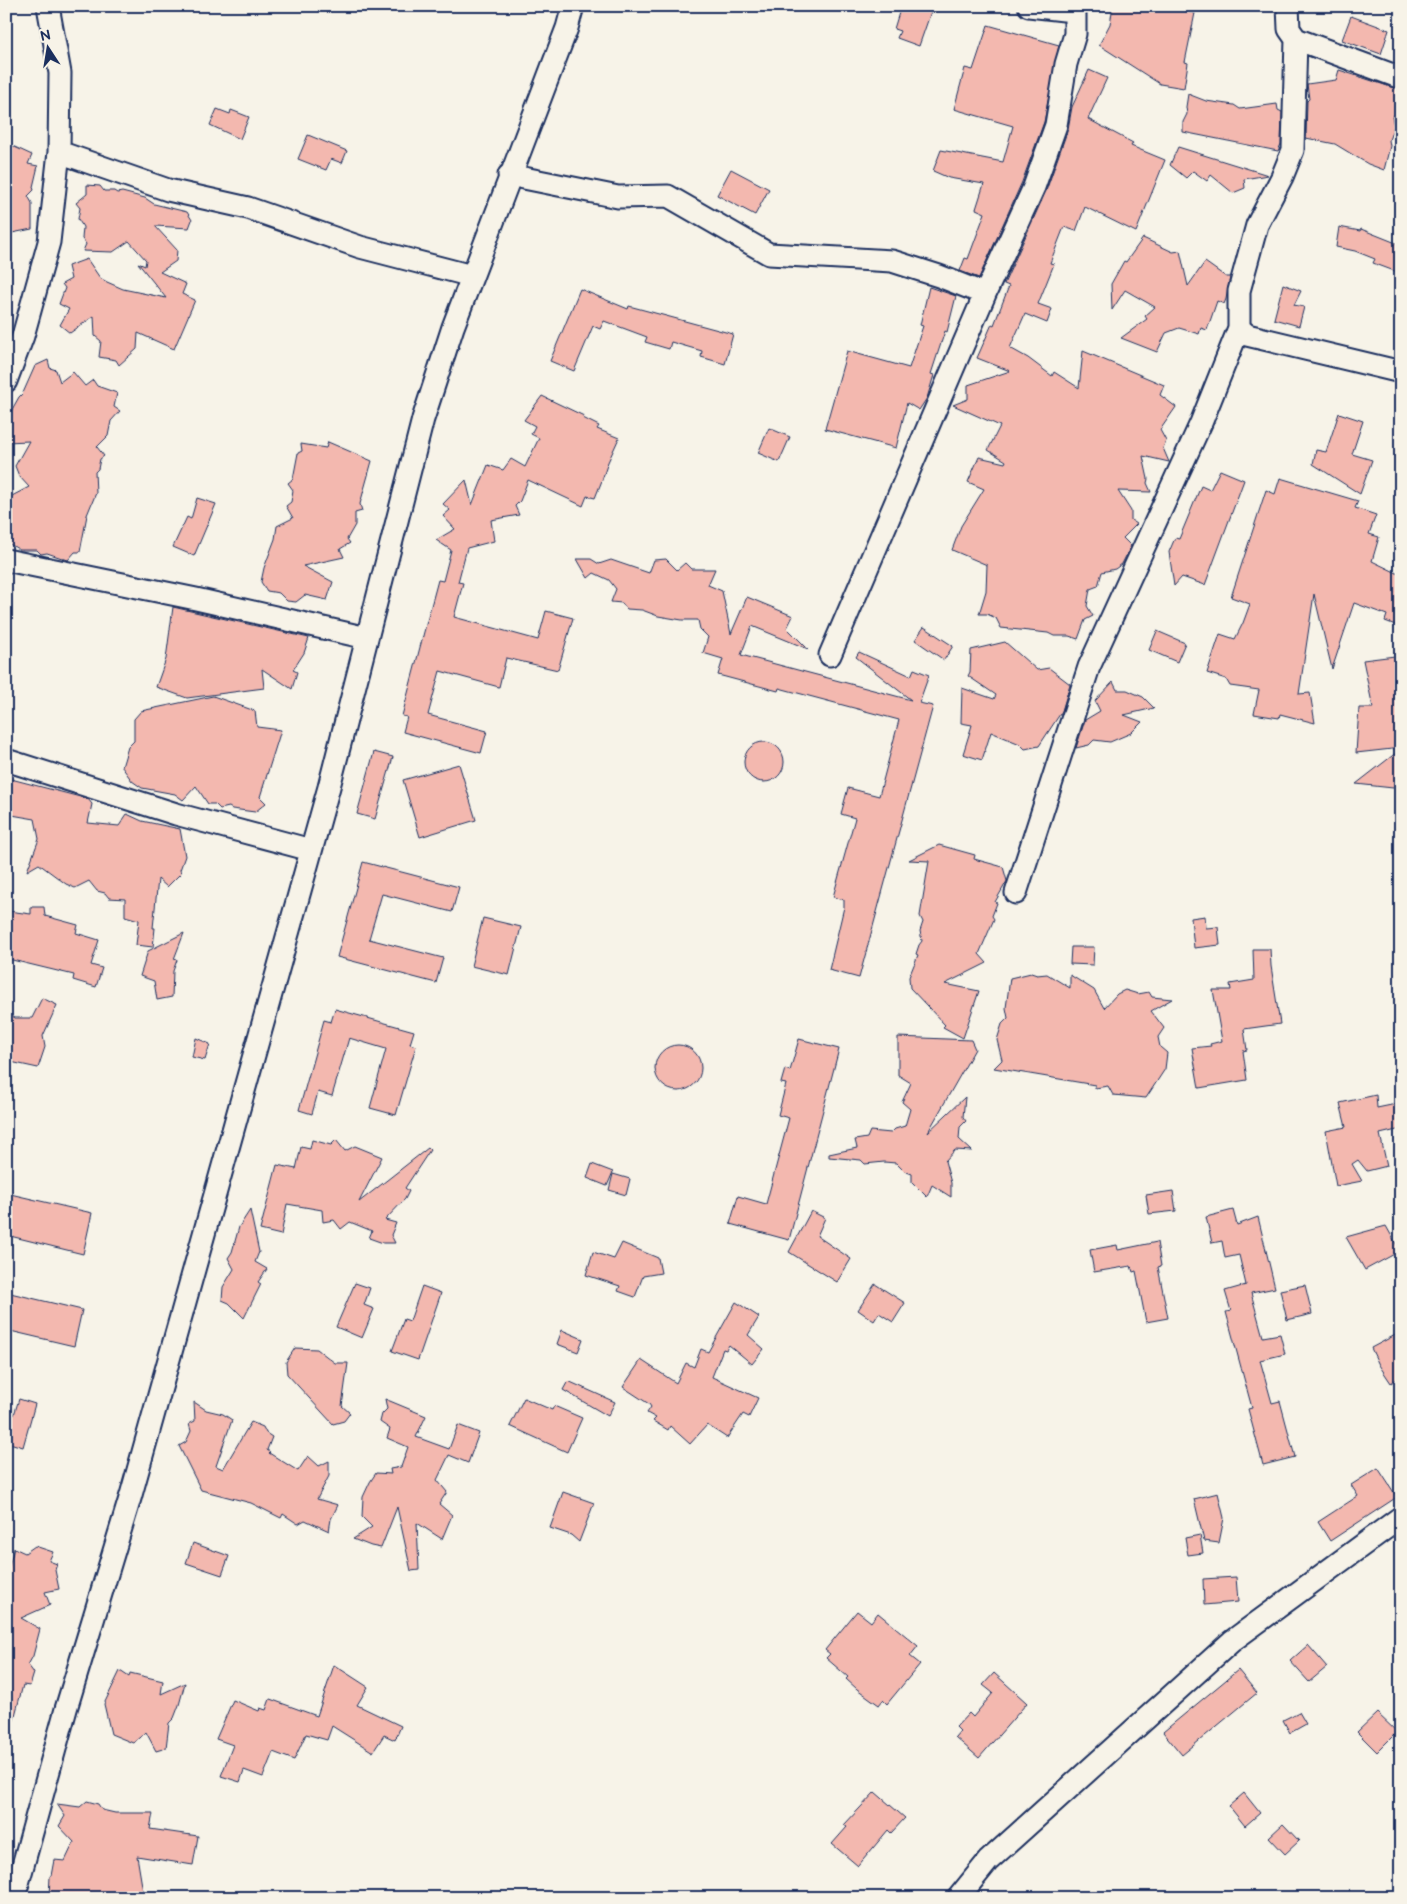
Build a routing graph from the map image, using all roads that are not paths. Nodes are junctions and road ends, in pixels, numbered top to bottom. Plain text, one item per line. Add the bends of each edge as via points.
1 (48, 6) edge
2 (573, 6) edge
3 (1029, 6) edge
4 (1288, 6) edge
5 (1077, 7) edge
6 (1296, 39) junction
7 (1401, 78) edge
8 (59, 152) junction
9 (509, 175) junction
10 (472, 276) junction
11 (985, 294) junction
12 (1239, 328) junction
13 (1401, 372) edge
14 (6, 381) edge
15 (6, 560) edge
16 (367, 638) junction
17 (830, 655) dead end
18 (6, 760) edge
19 (311, 850) junction
20 (1016, 894) dead end
21 (1401, 1517) edge
22 (15, 1864) edge
23 (14, 1898) edge
24 (958, 1898) edge

1 - 8 street via 60,73
2 - 9 street
3 - 5 street via 1064,10
4 - 6 street via 1289,29
5 - 11 street via 1075,34 1066,64 1056,125 1034,188
6 - 7 street
6 - 12 street via 1293,150 1257,225 1239,291
8 - 10 street via 168,190 248,208 360,247
8 - 14 street via 49,242 23,336
9 - 10 street
9 - 11 street via 618,197 668,196 769,254 892,261
10 - 16 street via 423,419
11 - 17 street
12 - 13 street via 1247,335
12 - 20 street via 1201,423 1089,667
15 - 16 street
16 - 19 street
18 - 19 street via 176,814
19 - 22 street via 130,1495 66,1709
21 - 24 street via 1232,1642 988,1861
22 - 23 street

